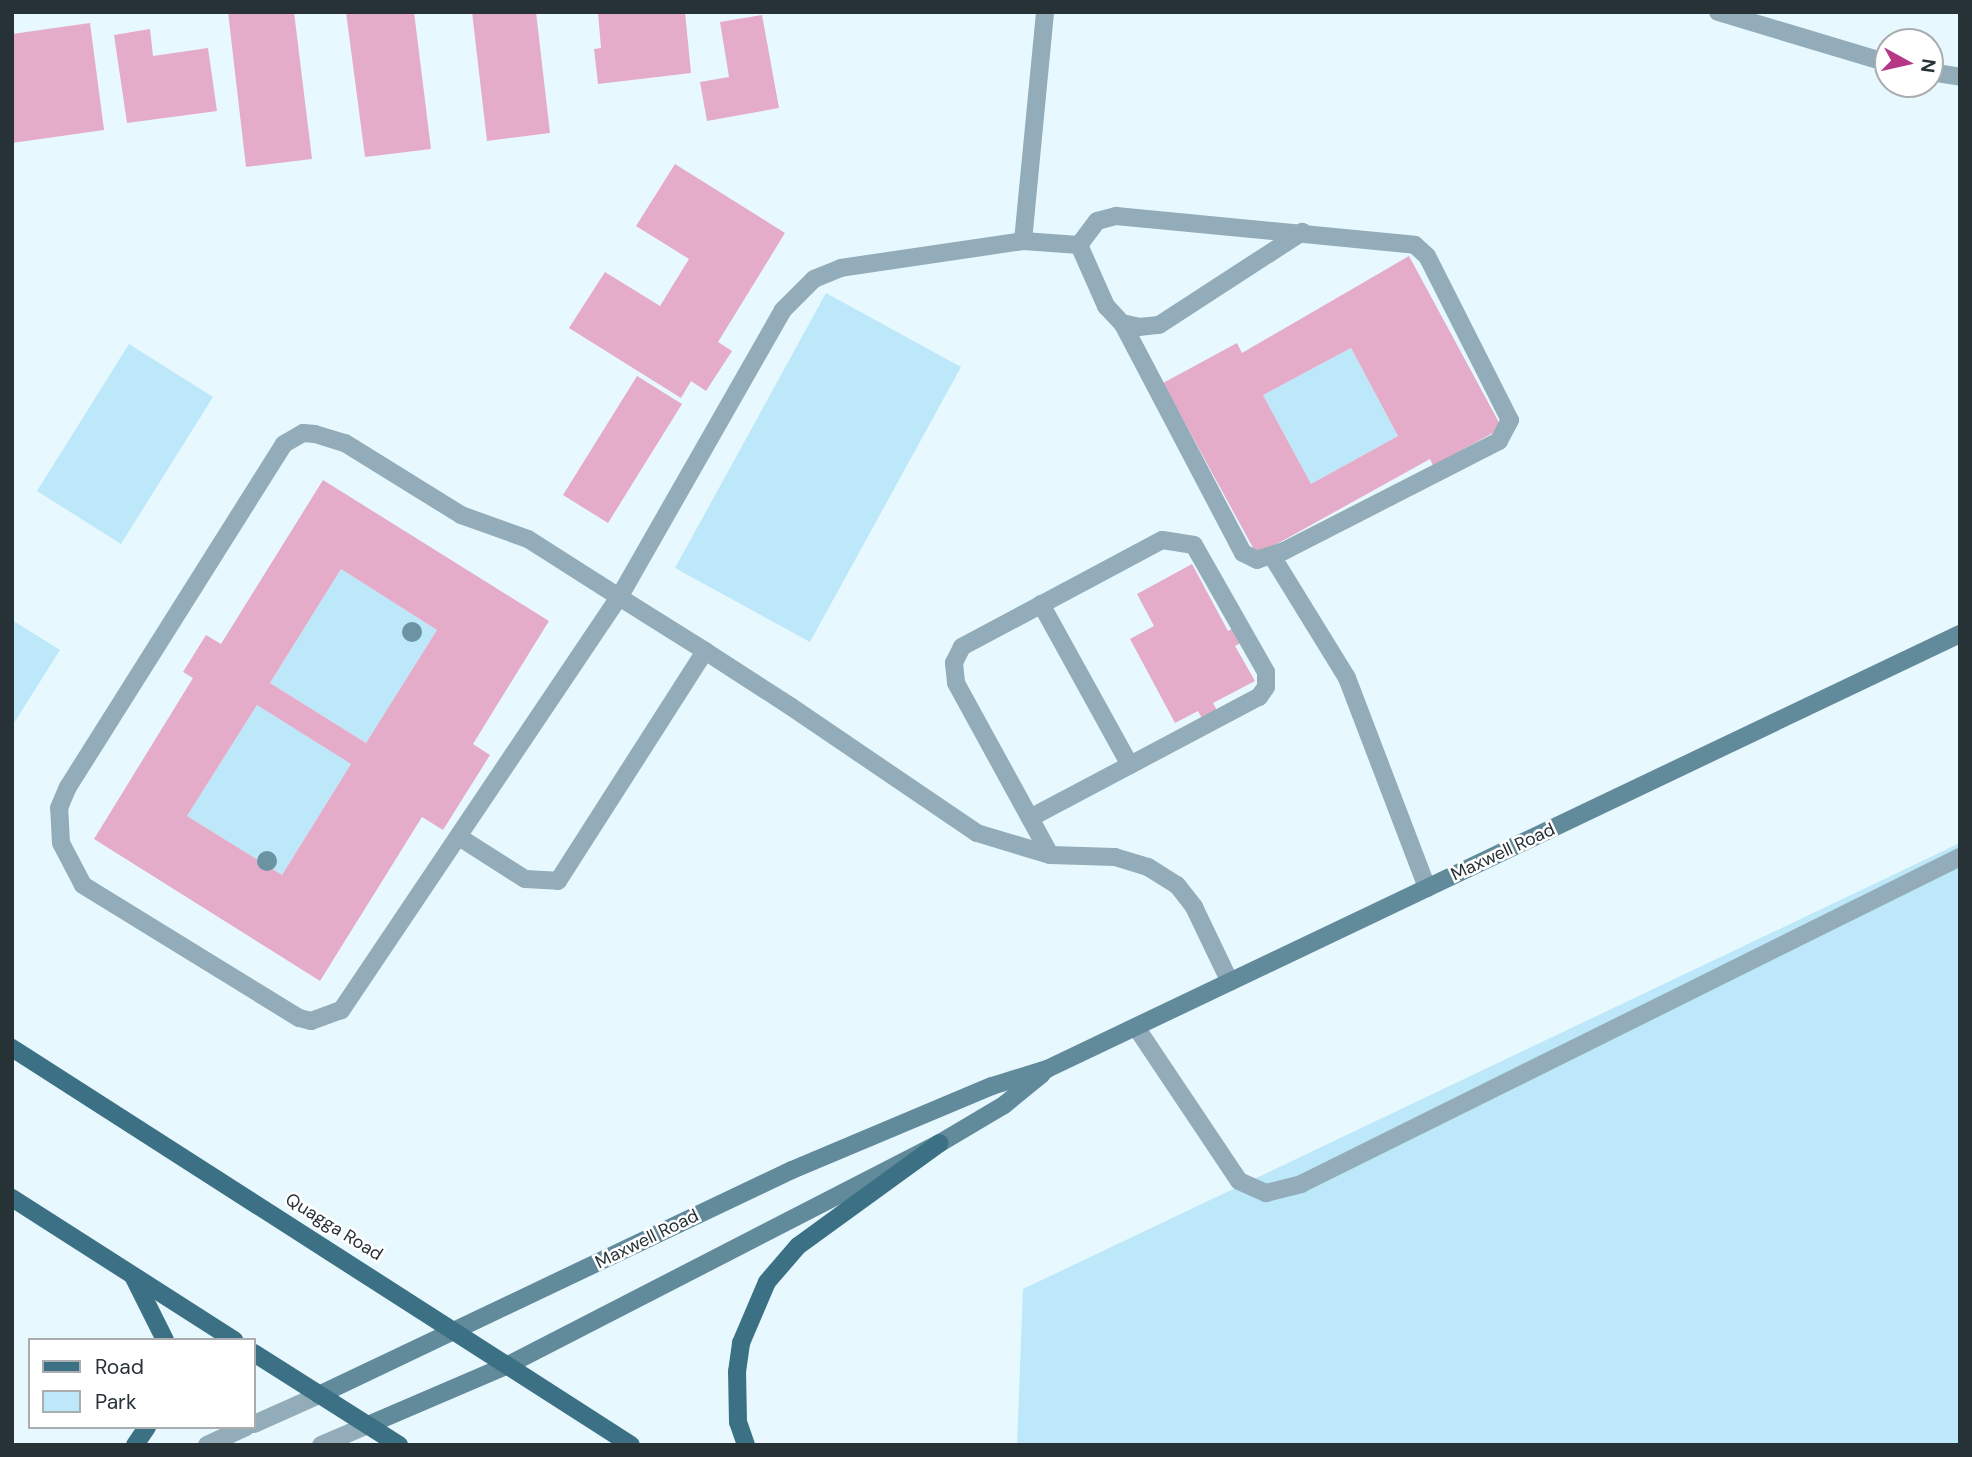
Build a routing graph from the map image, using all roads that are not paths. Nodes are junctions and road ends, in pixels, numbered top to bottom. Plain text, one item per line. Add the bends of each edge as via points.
1 (1045, 12) edge
2 (1718, 12) edge
3 (1874, 59) edge
4 (1302, 232) junction
5 (1023, 240) junction
6 (1079, 245) junction
7 (1122, 323) junction
8 (1272, 556) junction
9 (619, 597) junction
10 (1041, 604) junction
11 (1960, 634) edge
12 (705, 651) junction
13 (1130, 765) junction
14 (1030, 818) junction
15 (459, 837) junction
16 (1050, 855) junction
17 (1960, 857) edge
18 (1427, 888) junction
19 (1230, 982) junction
20 (1136, 1027) junction
21 (12, 1048) edge
22 (1047, 1069) junction
23 (940, 1143) junction
24 (12, 1198) edge
25 (132, 1274) junction
26 (457, 1330) junction
27 (164, 1338) edge
28 (231, 1338) edge
29 (256, 1354) edge
30 (508, 1365) junction
31 (319, 1395) junction
32 (256, 1423) edge
33 (368, 1425) junction
34 (146, 1429) edge
35 (242, 1429) edge
36 (135, 1445) edge
37 (207, 1445) edge
38 (321, 1445) edge
39 (399, 1445) edge
40 (631, 1445) edge
41 (746, 1445) edge

1 - 5 street
2 - 3 street
4 - 6 street via 1116,216 1097,221
4 - 7 street via 1159,325
4 - 8 street via 1415,245 1427,256 1510,420 1499,441
5 - 6 street
5 - 9 street via 841,268 814,279 783,310 755,355
6 - 7 street via 1106,306
7 - 8 street via 1243,554 1257,560
8 - 18 street via 1347,678
9 - 12 street
9 - 15 street
9 - 15 street via 528,539 461,515 345,443 303,433 284,444 59,808 61,843 83,885 299,1018 311,1021 341,1010
10 - 13 street
10 - 13 street via 1163,540 1181,540 1202,554 1266,672 1266,687 1259,697
10 - 14 street via 962,647 954,663 956,683
11 - 18 street, Maxwell Road
12 - 15 street via 558,881 525,879
12 - 16 street via 959,824
13 - 14 street
14 - 16 street
16 - 19 street via 1115,857 1148,867 1177,886 1194,907
17 - 20 street via 1301,1184 1266,1193 1239,1181
18 - 19 street, Maxwell Road
19 - 20 street, Maxwell Road
20 - 22 street, Maxwell Road
21 - 26 main road, Quagga Road
22 - 23 street, Maxwell Road via 1004,1105
22 - 26 street, Maxwell Road via 992,1086 792,1170
23 - 30 street, Maxwell Road
23 - 41 main road via 798,1247 767,1282 741,1343 737,1372 738,1422
24 - 25 main road
25 - 27 main road
25 - 28 main road
26 - 30 main road, Quagga Road
26 - 31 street, Maxwell Road
29 - 31 main road
30 - 33 street, Maxwell Road
30 - 40 main road, Quagga Road
31 - 32 street, Maxwell Road
31 - 33 main road
33 - 38 street, Maxwell Road
33 - 39 main road
34 - 36 main road
35 - 37 street

